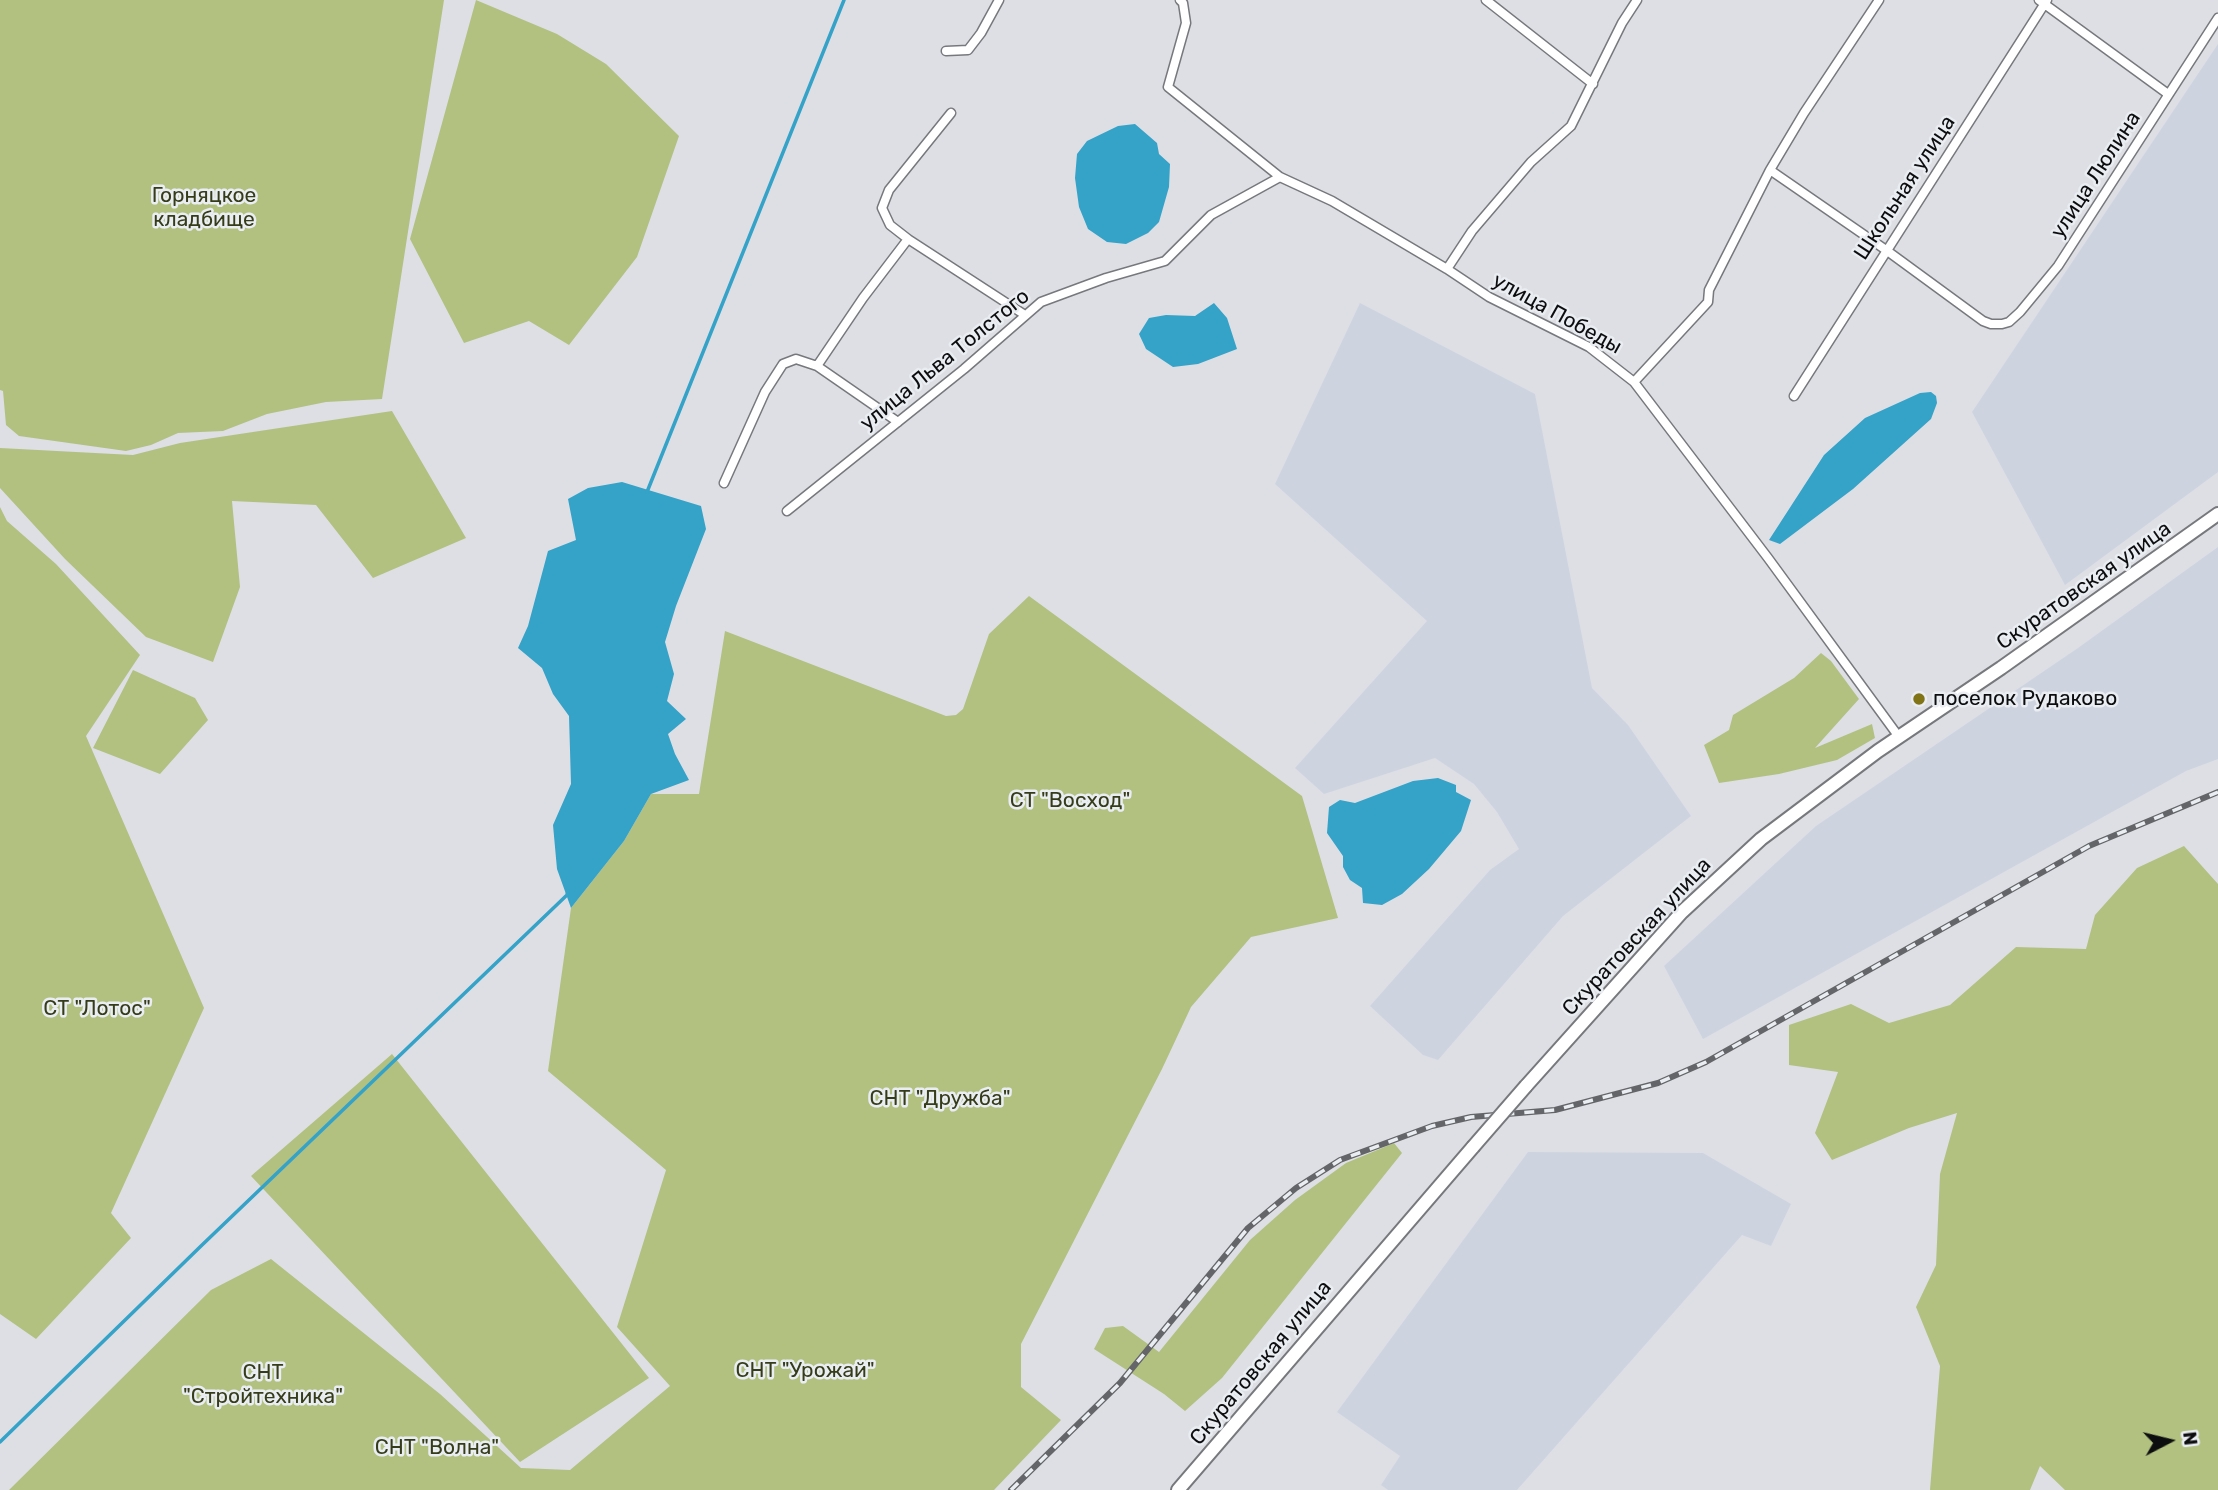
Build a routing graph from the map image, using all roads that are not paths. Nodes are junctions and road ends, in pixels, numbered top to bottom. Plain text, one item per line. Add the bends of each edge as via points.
1 (999, 0) edge
2 (1180, 0) edge
3 (1486, 0) edge
4 (1637, 0) edge
5 (1879, 0) edge
6 (2043, 1) edge
7 (2218, 18) edge
8 (946, 51) dead end
9 (1593, 84) junction
10 (2168, 94) junction
11 (951, 113) dead end
12 (1770, 170) junction
13 (1280, 177) junction
14 (908, 239) junction
15 (1886, 250) junction
16 (1447, 269) junction
17 (1025, 315) junction
18 (817, 366) junction
19 (1634, 382) junction
20 (1794, 396) dead end
21 (898, 422) junction
22 (724, 483) dead end
23 (787, 511) dead end
24 (2218, 514) edge
25 (1899, 737) junction
26 (1178, 1490) edge

1 - 8 street via 968,50
2 - 13 street, улица Победы via 1186,23 1168,87
3 - 9 street
4 - 9 street
5 - 12 street
6 - 10 street
6 - 15 street, Школьная улица
7 - 10 street, улица Люлина
9 - 16 street via 1571,126 1531,162 1472,231
10 - 15 street, улица Люлина via 2058,266 2009,321 1983,321
11 - 14 street via 889,190 882,208 890,225
12 - 15 street
12 - 19 street via 1709,290 1709,302
13 - 16 street, улица Победы via 1332,201
13 - 17 street, улица Льва Толстого via 1211,215 1165,261 1041,302
14 - 17 street
14 - 18 street
15 - 20 street, Школьная улица
16 - 19 street, улица Победы via 1489,297 1589,347
17 - 21 street, улица Льва Толстого
18 - 21 street
18 - 22 street via 796,359 783,364
19 - 25 street, улица Победы
21 - 23 street, улица Льва Толстого
24 - 25 street, Скуратовская улица
25 - 26 street, Скуратовская улица, bridge via 1761,839 1641,956

